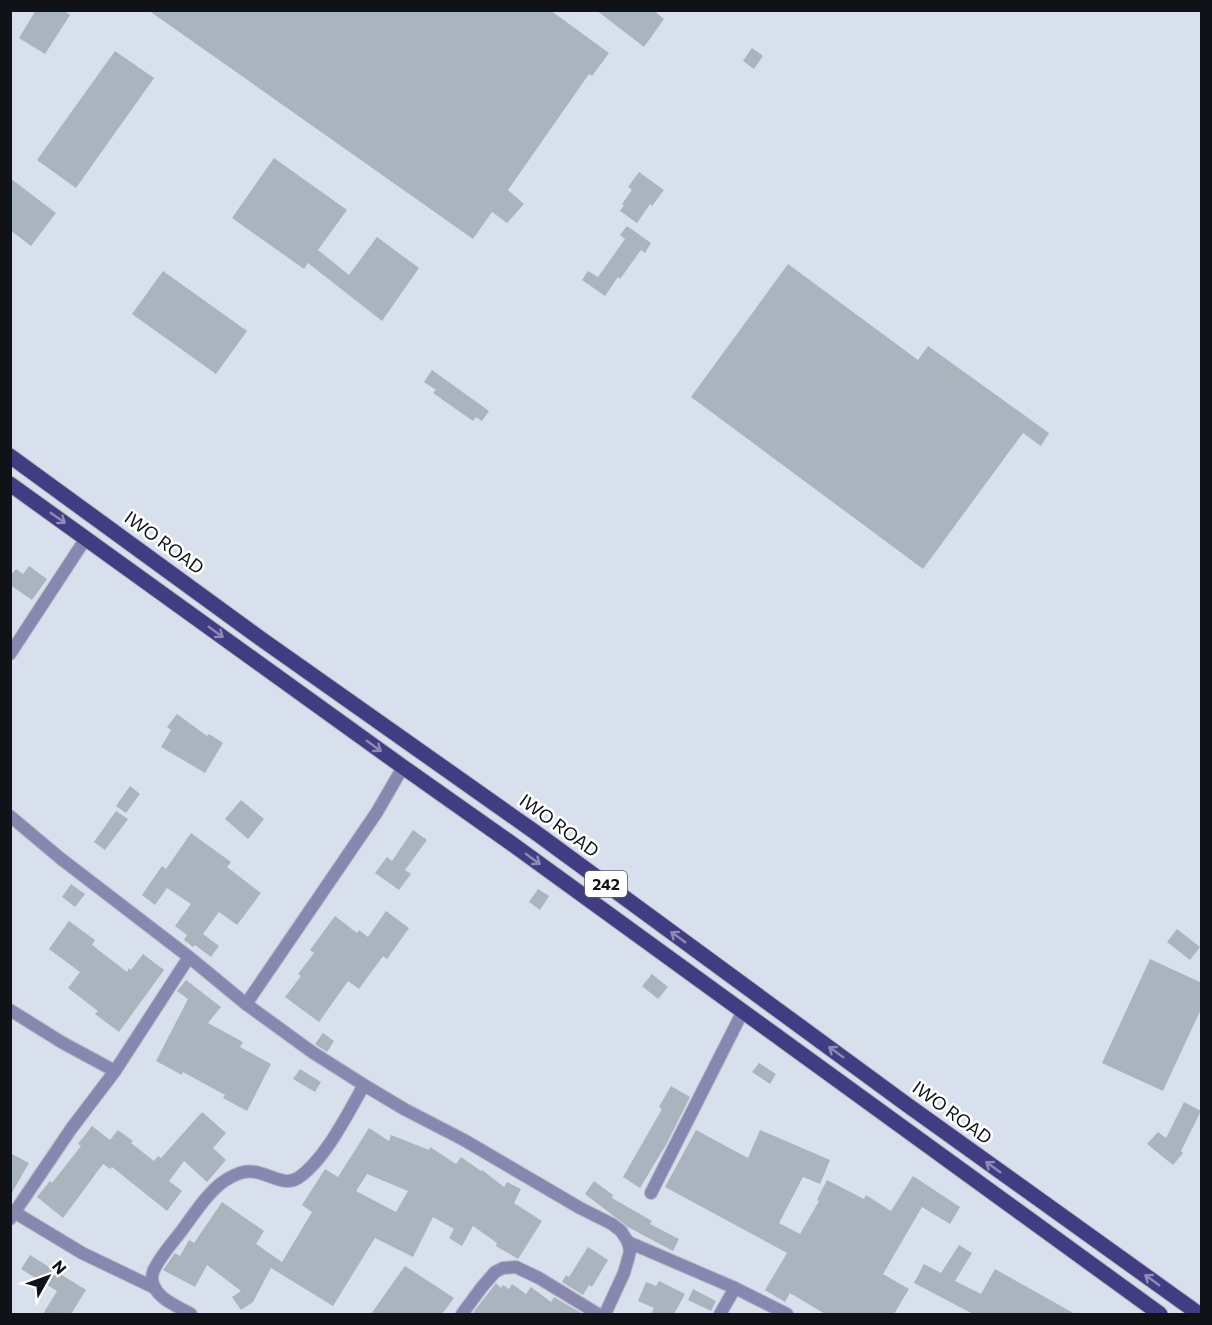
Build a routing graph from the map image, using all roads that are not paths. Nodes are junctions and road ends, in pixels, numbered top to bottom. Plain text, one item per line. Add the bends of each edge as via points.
1 (10, 456) edge
2 (10, 484) edge
3 (86, 538) junction
4 (10, 654) edge
5 (403, 767) junction
6 (454, 774) junction
7 (440, 792) junction
8 (10, 816) edge
9 (189, 957) junction
10 (246, 1004) junction
11 (10, 1010) edge
12 (743, 1011) junction
13 (115, 1071) junction
14 (364, 1085) junction
15 (651, 1192) dead end
16 (12, 1215) edge
17 (628, 1242) junction
18 (155, 1288) junction
19 (735, 1288) junction
20 (191, 1314) edge
21 (462, 1314) edge
22 (598, 1314) edge
23 (605, 1314) edge
24 (720, 1314) edge
25 (787, 1314) edge
26 (1160, 1314) edge
27 (1200, 1314) edge

1 - 6 main road, IWO ROAD / 242
2 -> 3 main road
3 - 4 street
3 -> 5 main road
5 - 7 main road
5 - 10 street via 377,812
6 - 7 main road
27 -> 6 main road, IWO ROAD / 242
7 -> 12 main road
8 - 9 street
9 - 10 street
9 - 13 street
10 - 14 street
11 - 13 street
12 - 15 street
12 - 26 main road
13 - 16 street
14 - 17 street via 612,1224
14 - 18 street via 332,1141 299,1177 279,1180 246,1171 232,1176 209,1196 155,1267
16 - 18 street
17 - 19 street
17 - 23 street via 630,1251 624,1273
18 - 20 street via 172,1304
19 - 24 street
19 - 25 street
21 - 22 street via 495,1272 516,1267

